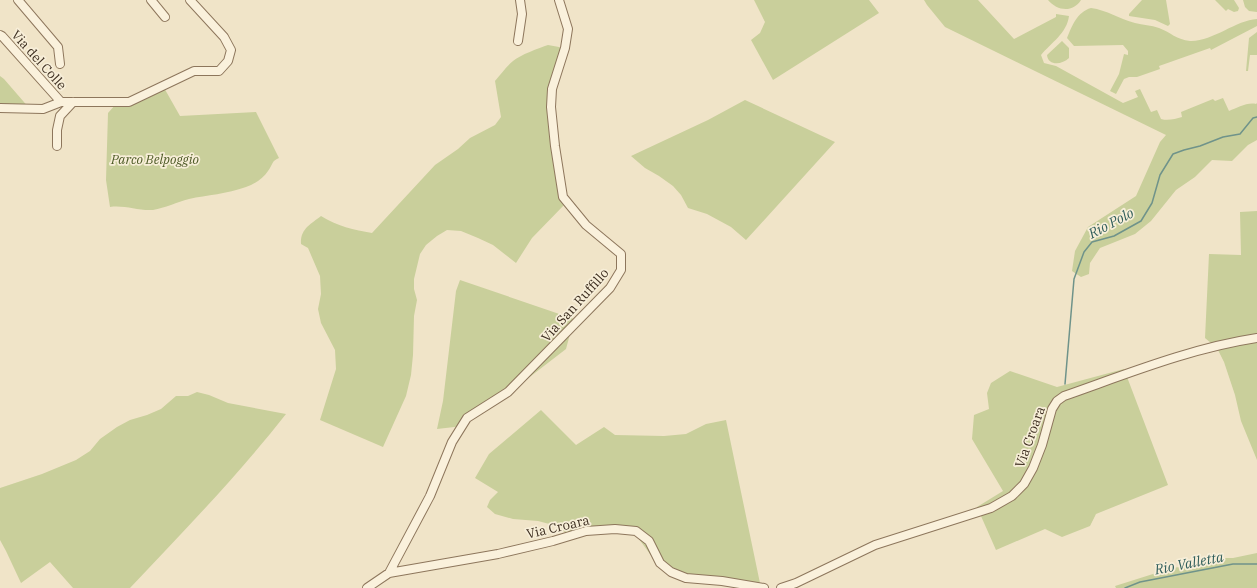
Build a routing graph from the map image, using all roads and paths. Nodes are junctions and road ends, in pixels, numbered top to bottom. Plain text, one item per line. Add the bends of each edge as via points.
1 (18, 0) edge
2 (151, 0) edge
3 (190, 0) edge
4 (520, 0) edge
5 (559, 0) edge
6 (165, 16) dead end
7 (0, 35) edge
8 (518, 41) dead end
9 (60, 64) dead end
10 (61, 102) junction
11 (73, 102) junction
12 (0, 108) edge
13 (56, 146) dead end
14 (1257, 338) edge
15 (389, 573) junction
16 (792, 586) edge
17 (367, 588) edge
18 (764, 588) edge
19 (781, 588) edge

1 - 9 street, Via del Colle via 58,47
2 - 6 street
3 - 11 street via 224,37 231,50 228,61 219,70 194,71 129,102
4 - 8 street via 522,14
5 - 15 street, Via San Ruffillo via 568,29 552,89 551,107 563,197 586,225 621,254 621,270 610,288 508,392 467,418 452,442 430,496
7 - 10 street, Via del Colle
10 - 11 street
10 - 12 street via 43,109
11 - 13 street via 60,116
14 - 16 street, Via Croara via 1239,340 1190,354 1064,396 1052,409 1033,468 1024,484 1012,496 991,508 875,545
15 - 17 street, Via Croara
15 - 18 street, Via Croara via 498,554 586,531 615,529 636,531 649,541 660,563 671,572 686,578
16 - 19 street, Via Croara

